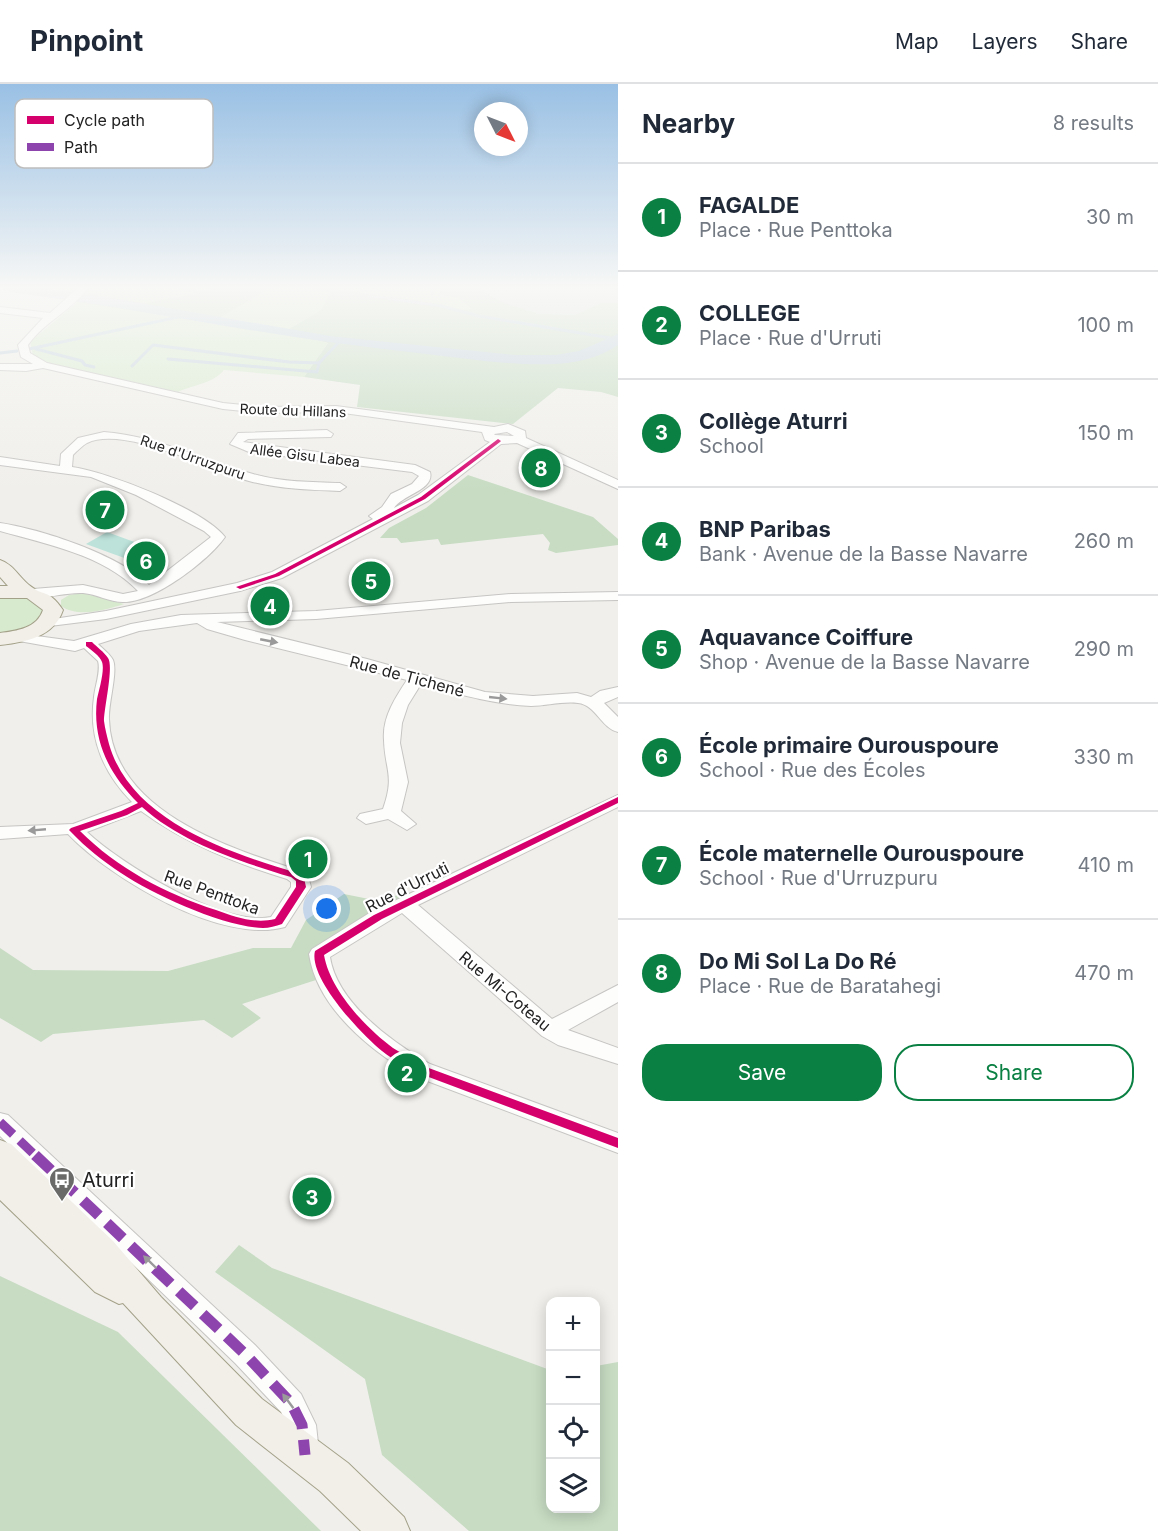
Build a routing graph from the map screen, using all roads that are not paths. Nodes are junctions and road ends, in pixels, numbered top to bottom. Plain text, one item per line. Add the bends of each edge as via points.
1 (27, 356) edge
2 (43, 364) junction
3 (0, 367) edge
4 (491, 433) junction
5 (326, 437) dead end
6 (0, 462) edge
7 (66, 469) junction
8 (618, 485) edge
9 (340, 487) dead end
10 (399, 504) junction
11 (1, 527) edge
12 (2, 579) edge
13 (148, 592) junction
14 (618, 596) edge
15 (44, 612) junction
16 (208, 622) junction
17 (5, 638) edge
18 (89, 644) junction
19 (416, 679) junction
20 (618, 692) edge
21 (591, 701) junction
22 (618, 727) edge
23 (618, 800) edge
24 (144, 803) junction
25 (366, 818) dead end
26 (74, 830) junction
27 (0, 833) edge
28 (404, 904) junction
29 (618, 993) edge
30 (550, 1030) junction
31 (618, 1056) edge
32 (0, 1122) edge
33 (618, 1143) edge
34 (0, 1153) edge
35 (0, 1179) edge
36 (149, 1308) junction
37 (306, 1455) junction
38 (390, 1531) edge

1 - 2 street, Route du Hillans
2 - 3 street
2 - 4 street, Route du Hillans via 232,407 336,409
4 - 8 street, Route du Hillans via 519,439
4 - 10 street via 434,491
5 - 10 street, Allée Gisu Labea via 295,433 248,435 236,444 416,469 426,475
6 - 7 street
7 - 9 street, Rue d'Urruzpuru via 67,454 75,445 101,437 125,436 147,440 255,479
7 - 13 street via 128,486 216,533 214,544
10 - 15 street via 324,551 277,575 240,587 106,615 78,617
11 - 13 street via 127,572
12 - 15 main road
13 - 15 street via 123,597 74,589 61,593
14 - 16 street via 512,598
15 - 17 main road
15 - 18 street via 63,646
16 - 18 street via 136,627
16 -> 19 street, Rue de Tichené
18 - 24 street, Rue Penttoka via 106,665 100,706 105,748 127,785
19 -> 21 street, Rue de Tichené via 497,699
19 - 25 street via 396,709 393,722 401,819
20 - 21 street, Rue de Tichené
21 - 22 street
23 - 28 street, Rue d'Urruti
24 - 26 street
24 - 26 street, Rue Penttoka via 211,847 301,880 301,887 278,922 261,927 172,896 113,863
26 -> 27 street
28 - 30 street, Rue Mi-Coteau
28 - 33 street, Rue d'Urruti via 319,954 319,963 333,989 366,1029 385,1048 422,1070
29 - 30 street
30 - 31 street, Rue Mi-Coteau
37 -> 32 street via 302,1425 291,1403 245,1354
34 - 36 main road via 101,1251
35 - 36 main road via 107,1281
36 - 37 main road via 249,1412
37 - 38 main road via 334,1476

